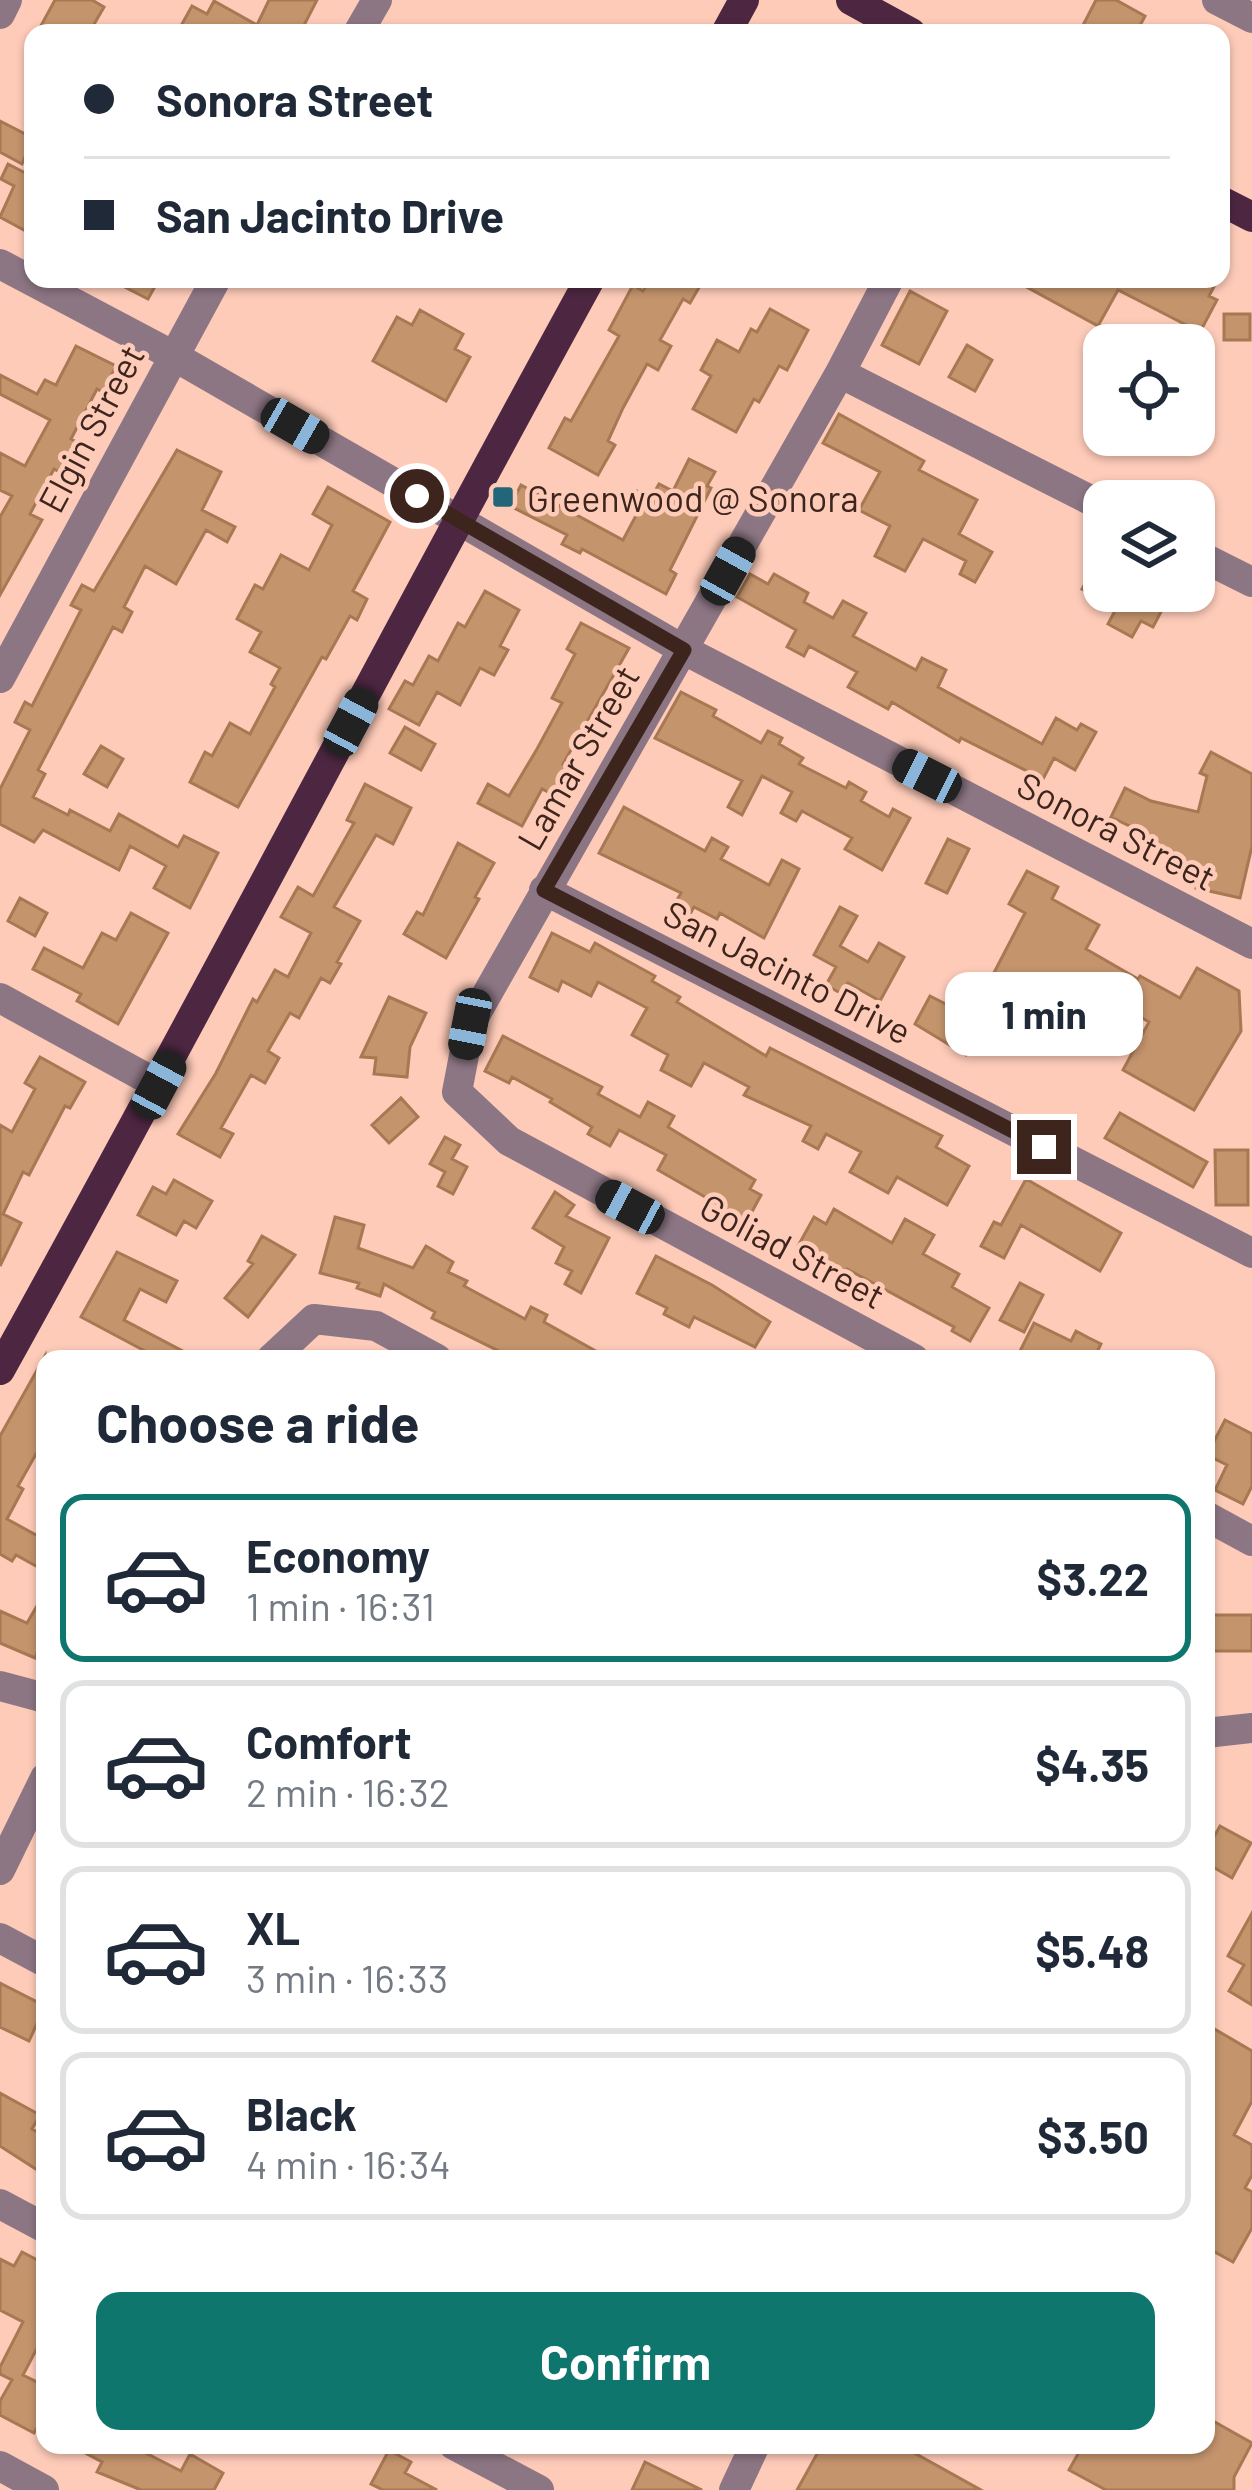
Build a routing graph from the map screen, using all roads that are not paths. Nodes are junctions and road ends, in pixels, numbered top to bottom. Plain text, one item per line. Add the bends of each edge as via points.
1 (8, 0) edge
2 (851, 0) edge
3 (1217, 0) edge
4 (0, 14) edge
5 (1252, 18) edge
6 (895, 24) edge
7 (45, 288) edge
8 (211, 288) edge
9 (585, 288) edge
10 (884, 288) edge
11 (172, 355) junction
12 (839, 374) junction
13 (1083, 496) edge
14 (458, 520) junction
15 (1215, 564) edge
16 (1252, 582) edge
17 (684, 650) junction
18 (0, 678) edge
19 (544, 890) junction
20 (1252, 944) edge
21 (0, 998) edge
22 (159, 1085) junction
23 (457, 1092) joint
24 (1252, 1253) edge
25 (281, 1350) edge
26 (420, 1350) edge
27 (897, 1350) edge
28 (0, 1370) edge
29 (1215, 1521) edge
30 (1252, 1541) edge
31 (0, 1686) edge
32 (36, 1696) edge
33 (1252, 1729) edge
34 (1215, 1732) edge
35 (36, 1796) edge
36 (0, 1870) edge
37 (0, 1938) edge
38 (36, 1957) edge
39 (0, 2204) edge
40 (36, 2223) edge
41 (471, 2454) edge
42 (751, 2454) edge
43 (0, 2466) edge
44 (44, 2490) edge
45 (538, 2490) edge
46 (734, 2490) edge

1 - 4 street
2 - 6 main road
3 - 5 street
7 - 11 street, Sonora Street
8 - 11 street, Elgin Street
9 - 14 main road
10 - 12 street, Lamar Street
11 - 14 street, Sonora Street
11 - 18 street, Elgin Street
12 - 13 street
12 - 17 street, Lamar Street
14 - 17 street, Sonora Street
14 - 22 main road
15 - 16 street
17 - 19 street, Lamar Street
17 - 20 street, Sonora Street
19 - 23 street, Lamar Street via 470,1024
19 - 24 street, San Jacinto Drive
21 - 22 street
22 - 28 main road
23 - 27 street, Goliad Street via 509,1141
25 - 26 street via 314,1319 376,1326
29 - 30 street
31 - 32 street
33 - 34 street
35 - 36 street
37 - 38 street
39 - 40 street
41 - 45 street
42 - 46 street
43 - 44 street

